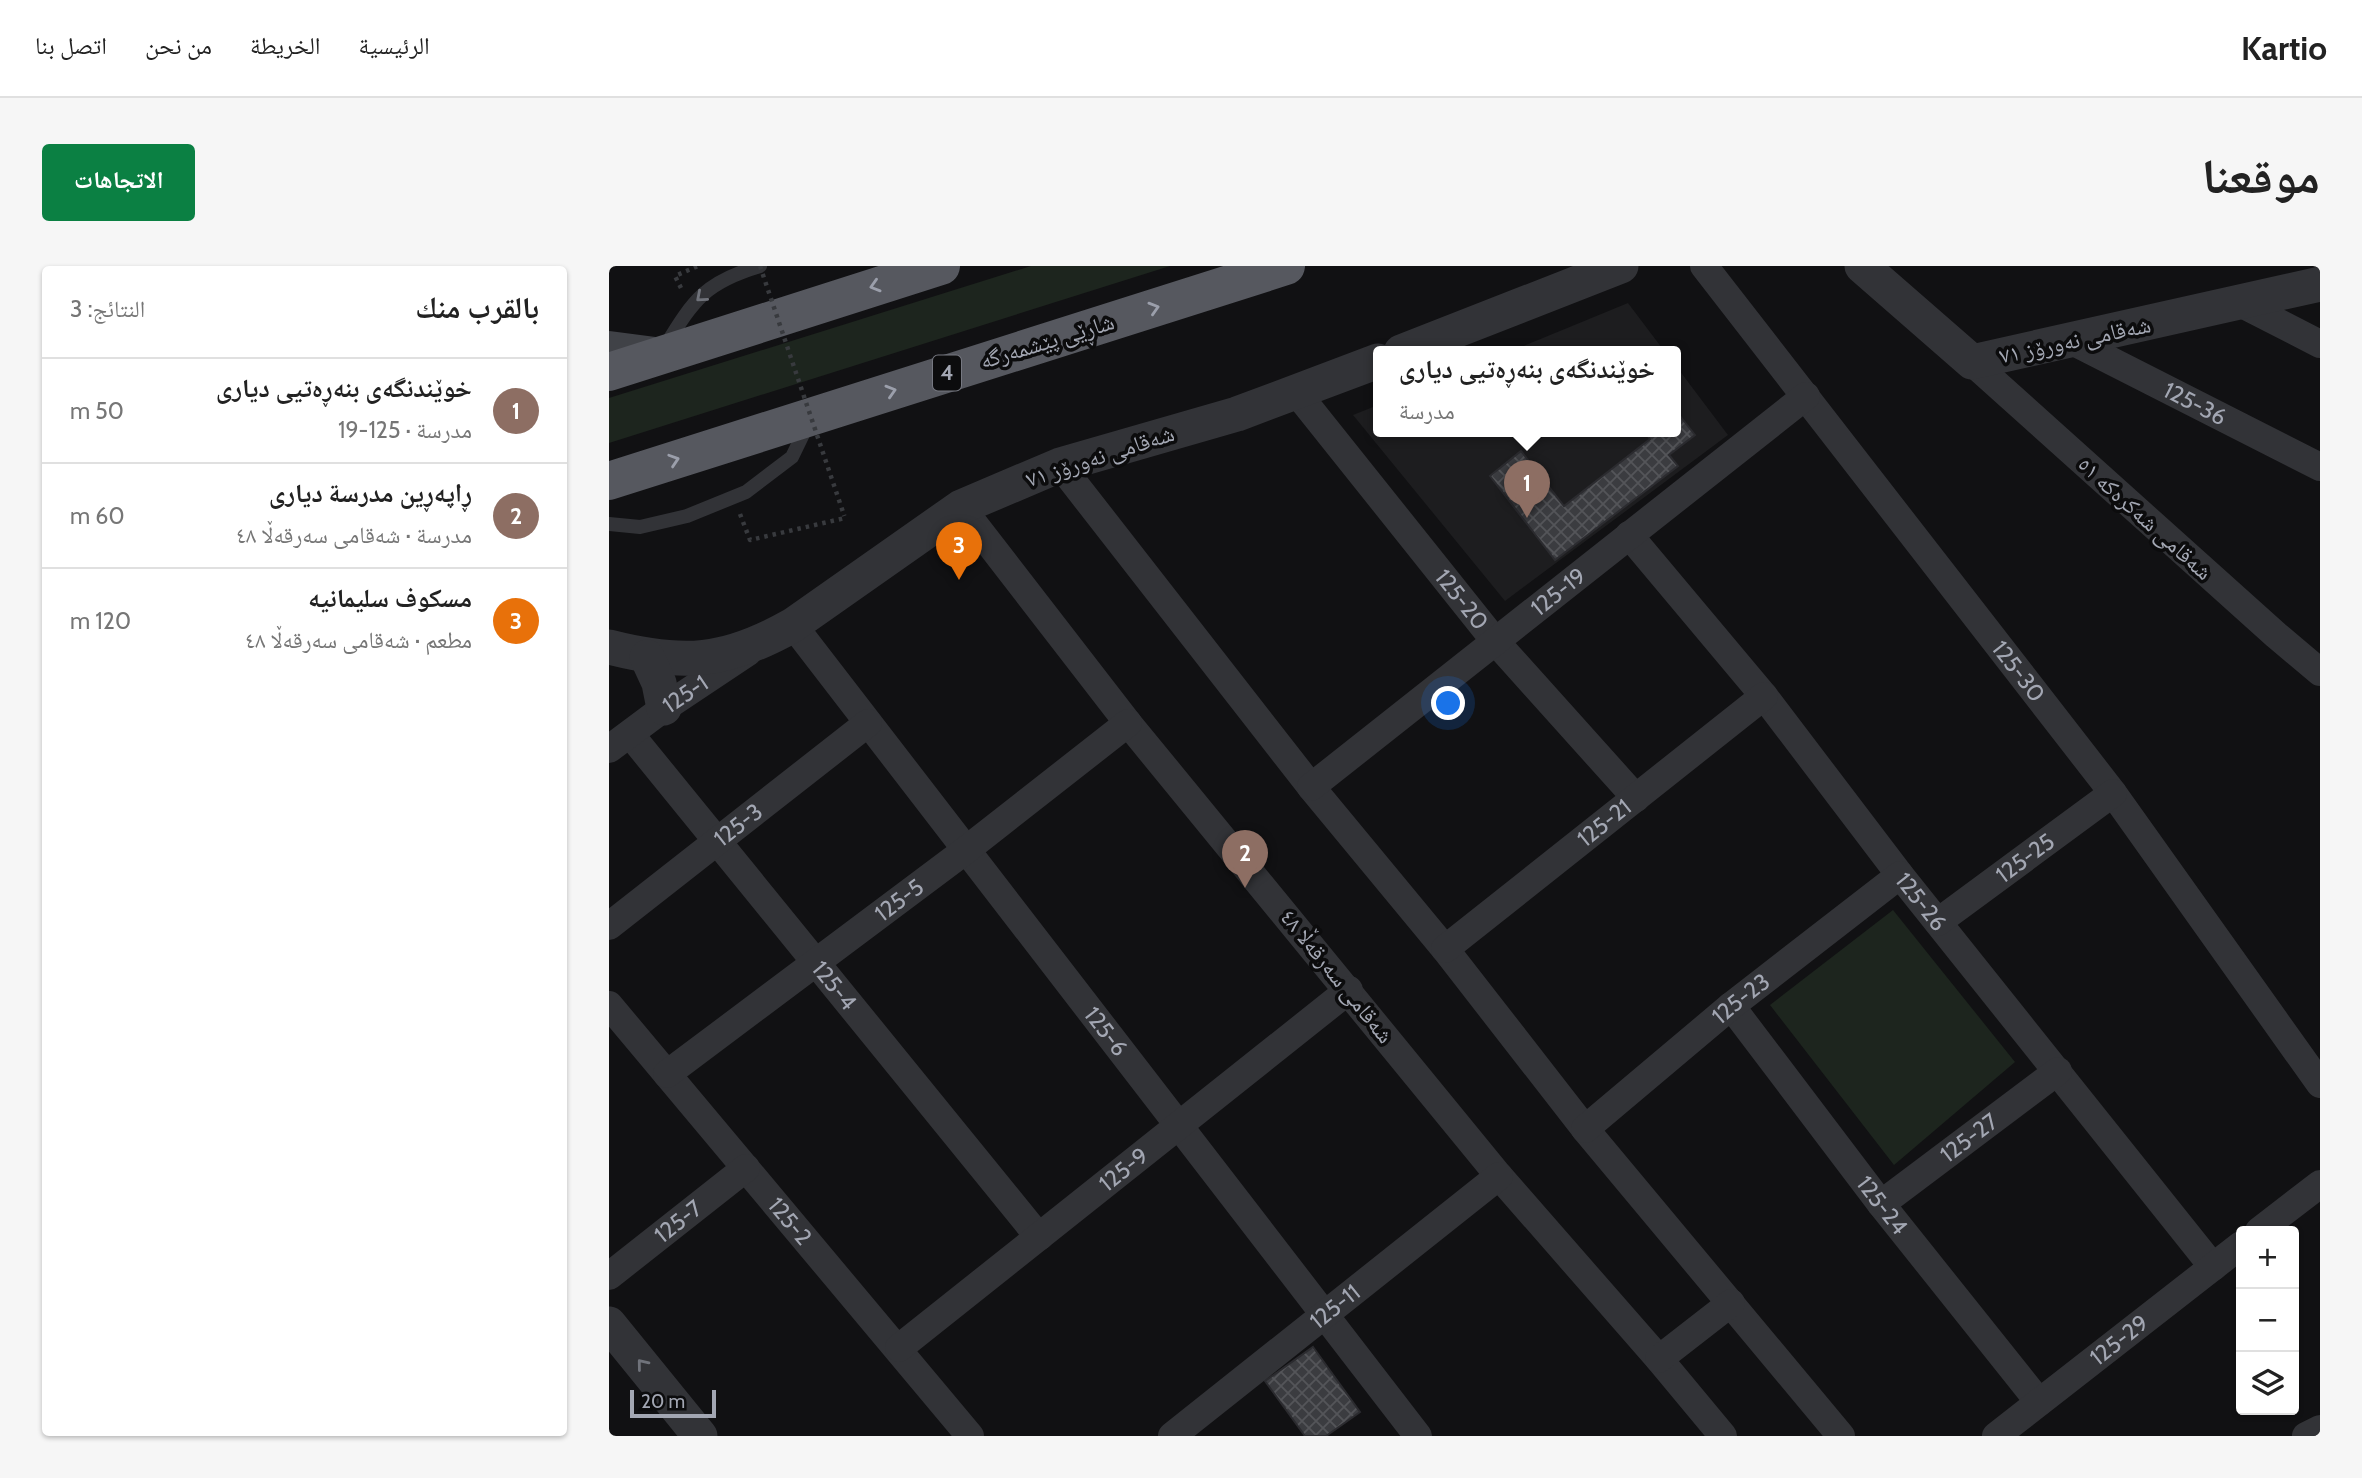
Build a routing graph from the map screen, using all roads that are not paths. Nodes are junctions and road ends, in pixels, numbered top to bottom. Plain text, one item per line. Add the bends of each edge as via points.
1 (760, 266) edge
2 (941, 266) edge
3 (1286, 266) edge
4 (1621, 266) edge
5 (1704, 266) edge
6 (1862, 266) edge
7 (2320, 284) edge
8 (2240, 303) junction
9 (2072, 341) junction
10 (2320, 344) edge
11 (1416, 346) edge
12 (609, 349) edge
13 (658, 355) junction
14 (1972, 362) junction
15 (1373, 363) edge
16 (609, 372) edge
17 (1297, 393) junction
18 (1805, 396) junction
19 (812, 415) junction
20 (1060, 465) junction
21 (2320, 467) edge
22 (609, 481) edge
23 (961, 507) junction
24 (609, 524) edge
25 (1629, 535) junction
26 (779, 633) junction
27 (1495, 641) junction
28 (609, 647) edge
29 (647, 657) junction
30 (2320, 672) edge
31 (1764, 696) junction
32 (664, 708) junction
33 (868, 723) junction
34 (1128, 723) junction
35 (620, 742) edge
36 (1311, 787) junction
37 (2113, 793) junction
38 (1636, 798) junction
39 (717, 842) junction
40 (966, 850) junction
41 (1900, 875) junction
42 (1938, 922) junction
43 (609, 926) edge
44 (1445, 949) junction
45 (815, 963) junction
46 (1349, 990) junction
47 (609, 1005) edge
48 (1731, 1006) junction
49 (2058, 1072) junction
50 (667, 1074) junction
51 (2320, 1084) edge
52 (1179, 1126) junction
53 (1585, 1129) junction
54 (746, 1168) junction
55 (1499, 1176) junction
56 (2320, 1184) edge
57 (1881, 1204) junction
58 (2265, 1226) edge
59 (1039, 1237) junction
60 (2236, 1249) edge
61 (2213, 1267) junction
62 (609, 1276) edge
63 (1731, 1303) junction
64 (1325, 1315) junction
65 (609, 1324) edge
66 (899, 1349) junction
67 (1659, 1359) junction
68 (2039, 1402) junction
69 (2320, 1429) edge
70 (700, 1436) edge
71 (970, 1436) edge
72 (1172, 1436) edge
73 (1418, 1436) edge
74 (1723, 1436) edge
75 (1841, 1436) edge
76 (1996, 1436) edge
77 (2306, 1436) edge

1 -> 13 lane via 724,278 698,298
2 -> 13 highway
19 -> 3 highway, شاڕێی پێشمەرگە / 4
4 - 11 street
5 - 18 street, 125-30
6 - 14 street, شەقامی نەورۆز ٧١
7 - 8 street, شەقامی نەورۆز ٧١
8 - 9 street, شەقامی نەورۆز ٧١
8 - 10 street
9 - 14 street, شەقامی نەورۆز ٧١
9 - 21 street, 125-36
12 - 13 main road
13 - 16 highway
14 - 30 street, شەقامی شەکرەکە ٥١
15 - 17 street, شەقامی نەورۆز ٧١
17 - 20 street, شەقامی نەورۆز ٧١
17 - 27 street, 125-20
18 - 25 street, 125-19
18 - 37 street, 125-30
22 -> 19 highway, شاڕێی پێشمەرگە / 4
19 - 24 lane via 792,457 746,492 652,525
20 - 23 street, شەقامی نەورۆز ٧١
20 - 36 street
23 - 26 street, شەقامی نەورۆز ٧١
23 - 34 street, شەقامی سەرقەڵا ٤٨
25 - 27 street, 125-19
25 - 31 street, 125-26
26 - 29 street, شەقامی نەورۆز ٧١ via 727,654 688,660
26 - 32 street, 125-1
26 - 33 street, 125-6
27 - 36 street, 125-19
27 - 38 street, 125-20
28 - 29 street, شەقامی نەورۆز ٧١
29 - 32 street
31 - 38 street, 125-21
31 - 41 street, 125-26
32 - 35 street, 125-1
33 - 39 street, 125-3
33 - 40 street, 125-6
34 - 40 street, 125-5
34 - 46 street, شەقامی سەرقەڵا ٤٨
35 - 39 street, 125-4
36 - 44 street
37 - 42 street, 125-25
37 - 51 street, 125-30
38 - 44 street, 125-21
39 - 43 street, 125-3
39 - 45 street, 125-4
40 - 45 street, 125-5
40 - 52 street, 125-6
41 - 42 street, 125-26
41 - 48 street, 125-23
42 - 49 street, 125-26
44 - 53 street
45 - 50 street, 125-5
45 - 59 street, 125-4
46 - 52 street, 125-9
46 - 55 street, شەقامی سەرقەڵا ٤٨
47 - 50 street, 125-2
48 - 53 street, 125-23
48 - 57 street, 125-24
49 - 57 street, 125-27
49 - 61 street, 125-26
50 - 54 street, 125-2
52 - 59 street, 125-9
52 - 64 street, 125-6
53 - 63 street
54 - 62 street, 125-7
54 - 66 street, 125-2
55 - 64 street, 125-11
55 - 67 street, شەقامی سەرقەڵا ٤٨
56 - 58 street
57 - 68 street, 125-24
59 - 66 street, 125-9
60 - 61 street, 125-29
61 - 68 street, 125-29
63 - 67 street
63 - 75 street
64 - 72 street, 125-11
64 - 73 street, 125-6
70 -> 65 street
66 - 71 street, 125-2
67 - 74 street, شەقامی سەرقەڵا ٤٨
68 - 76 street, 125-29
69 - 77 street

